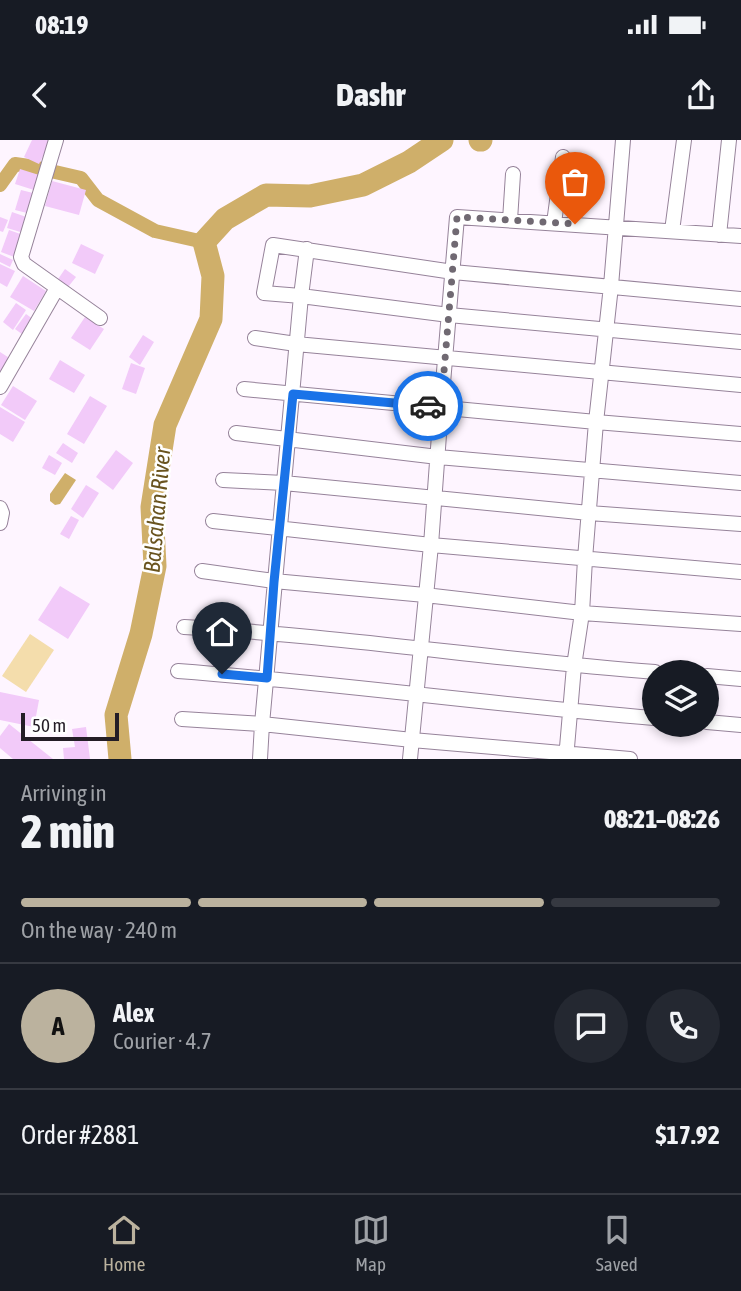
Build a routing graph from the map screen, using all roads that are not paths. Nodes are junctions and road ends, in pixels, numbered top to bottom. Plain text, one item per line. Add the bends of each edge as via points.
1 (623, 140) edge
2 (684, 140) edge
3 (729, 140) edge
4 (55, 141) edge
5 (563, 157) dead end
6 (513, 174) dead end
7 (510, 220) junction
8 (554, 223) junction
9 (615, 227) junction
10 (671, 231) junction
11 (719, 235) junction
12 (741, 236) edge
13 (307, 249) junction
14 (453, 272) junction
15 (611, 286) junction
16 (57, 288) junction
17 (300, 296) junction
18 (741, 299) edge
19 (449, 315) junction
20 (100, 318) dead end
21 (606, 329) junction
22 (255, 338) dead end
23 (741, 342) edge
24 (296, 344) junction
25 (446, 358) junction
26 (602, 373) junction
27 (741, 385) edge
28 (0, 387) edge
29 (244, 389) dead end
30 (293, 394) junction
31 (441, 407) junction
32 (596, 422) junction
33 (236, 433) dead end
34 (741, 433) edge
35 (288, 440) junction
36 (438, 457) junction
37 (593, 471) junction
38 (223, 480) dead end
39 (741, 483) edge
40 (284, 484) junction
41 (435, 499) junction
42 (0, 508) edge
43 (589, 513) junction
44 (213, 521) dead end
45 (0, 523) edge
46 (741, 524) edge
47 (280, 529) junction
48 (431, 545) junction
49 (584, 559) junction
50 (202, 571) dead end
51 (741, 572) edge
52 (274, 582) junction
53 (425, 595) junction
54 (582, 613) junction
55 (741, 624) edge
56 (184, 627) dead end
57 (271, 632) junction
58 (421, 649) junction
59 (574, 666) junction
60 (178, 671) dead end
61 (642, 671) edge
62 (719, 677) edge
63 (267, 678) junction
64 (741, 679) edge
65 (417, 694) junction
66 (570, 711) junction
67 (642, 717) edge
68 (182, 719) dead end
69 (261, 723) junction
70 (719, 723) edge
71 (741, 725) edge
72 (412, 740) junction
73 (566, 756) edge
74 (260, 759) edge
75 (410, 759) edge
76 (629, 759) edge

1 - 9 street
2 - 10 street
3 - 11 street
4 - 16 street via 21,257
5 - 8 street
6 - 7 street
7 - 8 street
7 - 14 street via 457,217
8 - 9 street
9 - 10 street
9 - 15 street
10 - 11 street
11 - 12 street
13 - 14 street
13 - 17 street
13 - 17 street via 272,245 264,293
14 - 15 street
14 - 19 street
15 - 18 street
15 - 21 street
16 - 20 street
16 - 28 street
17 - 19 street
17 - 24 street
19 - 21 street
19 - 25 street
21 - 23 street
21 - 26 street
22 - 24 street
24 - 25 street
24 - 30 street
25 - 26 street
25 - 31 street
26 - 27 street
26 - 32 street
29 - 30 street
30 - 31 street
30 - 35 street
31 - 32 street
31 - 36 street
32 - 34 street
32 - 37 street
33 - 35 street
35 - 36 street
35 - 40 street
36 - 37 street
36 - 41 street
37 - 39 street
37 - 43 street
38 - 40 street
40 - 41 street
40 - 47 street
41 - 43 street
41 - 48 street
42 - 45 street
43 - 46 street
43 - 49 street
44 - 47 street
47 - 48 street
47 - 52 street
48 - 49 street
48 - 53 street
49 - 51 street
49 - 54 street
50 - 52 street
52 - 53 street
52 - 57 street
53 - 54 street
53 - 58 street
54 - 55 street
54 - 59 street
56 - 57 street
57 - 58 street
57 - 63 street
58 - 59 street
58 - 65 street
59 - 61 street
59 - 66 street
60 - 63 street
62 - 64 street
63 - 65 street
63 - 69 street
65 - 66 street
65 - 72 street
66 - 67 street
66 - 73 street
68 - 69 street
69 - 72 street
69 - 74 street
70 - 71 street
72 - 73 street
72 - 75 street
73 - 76 street

